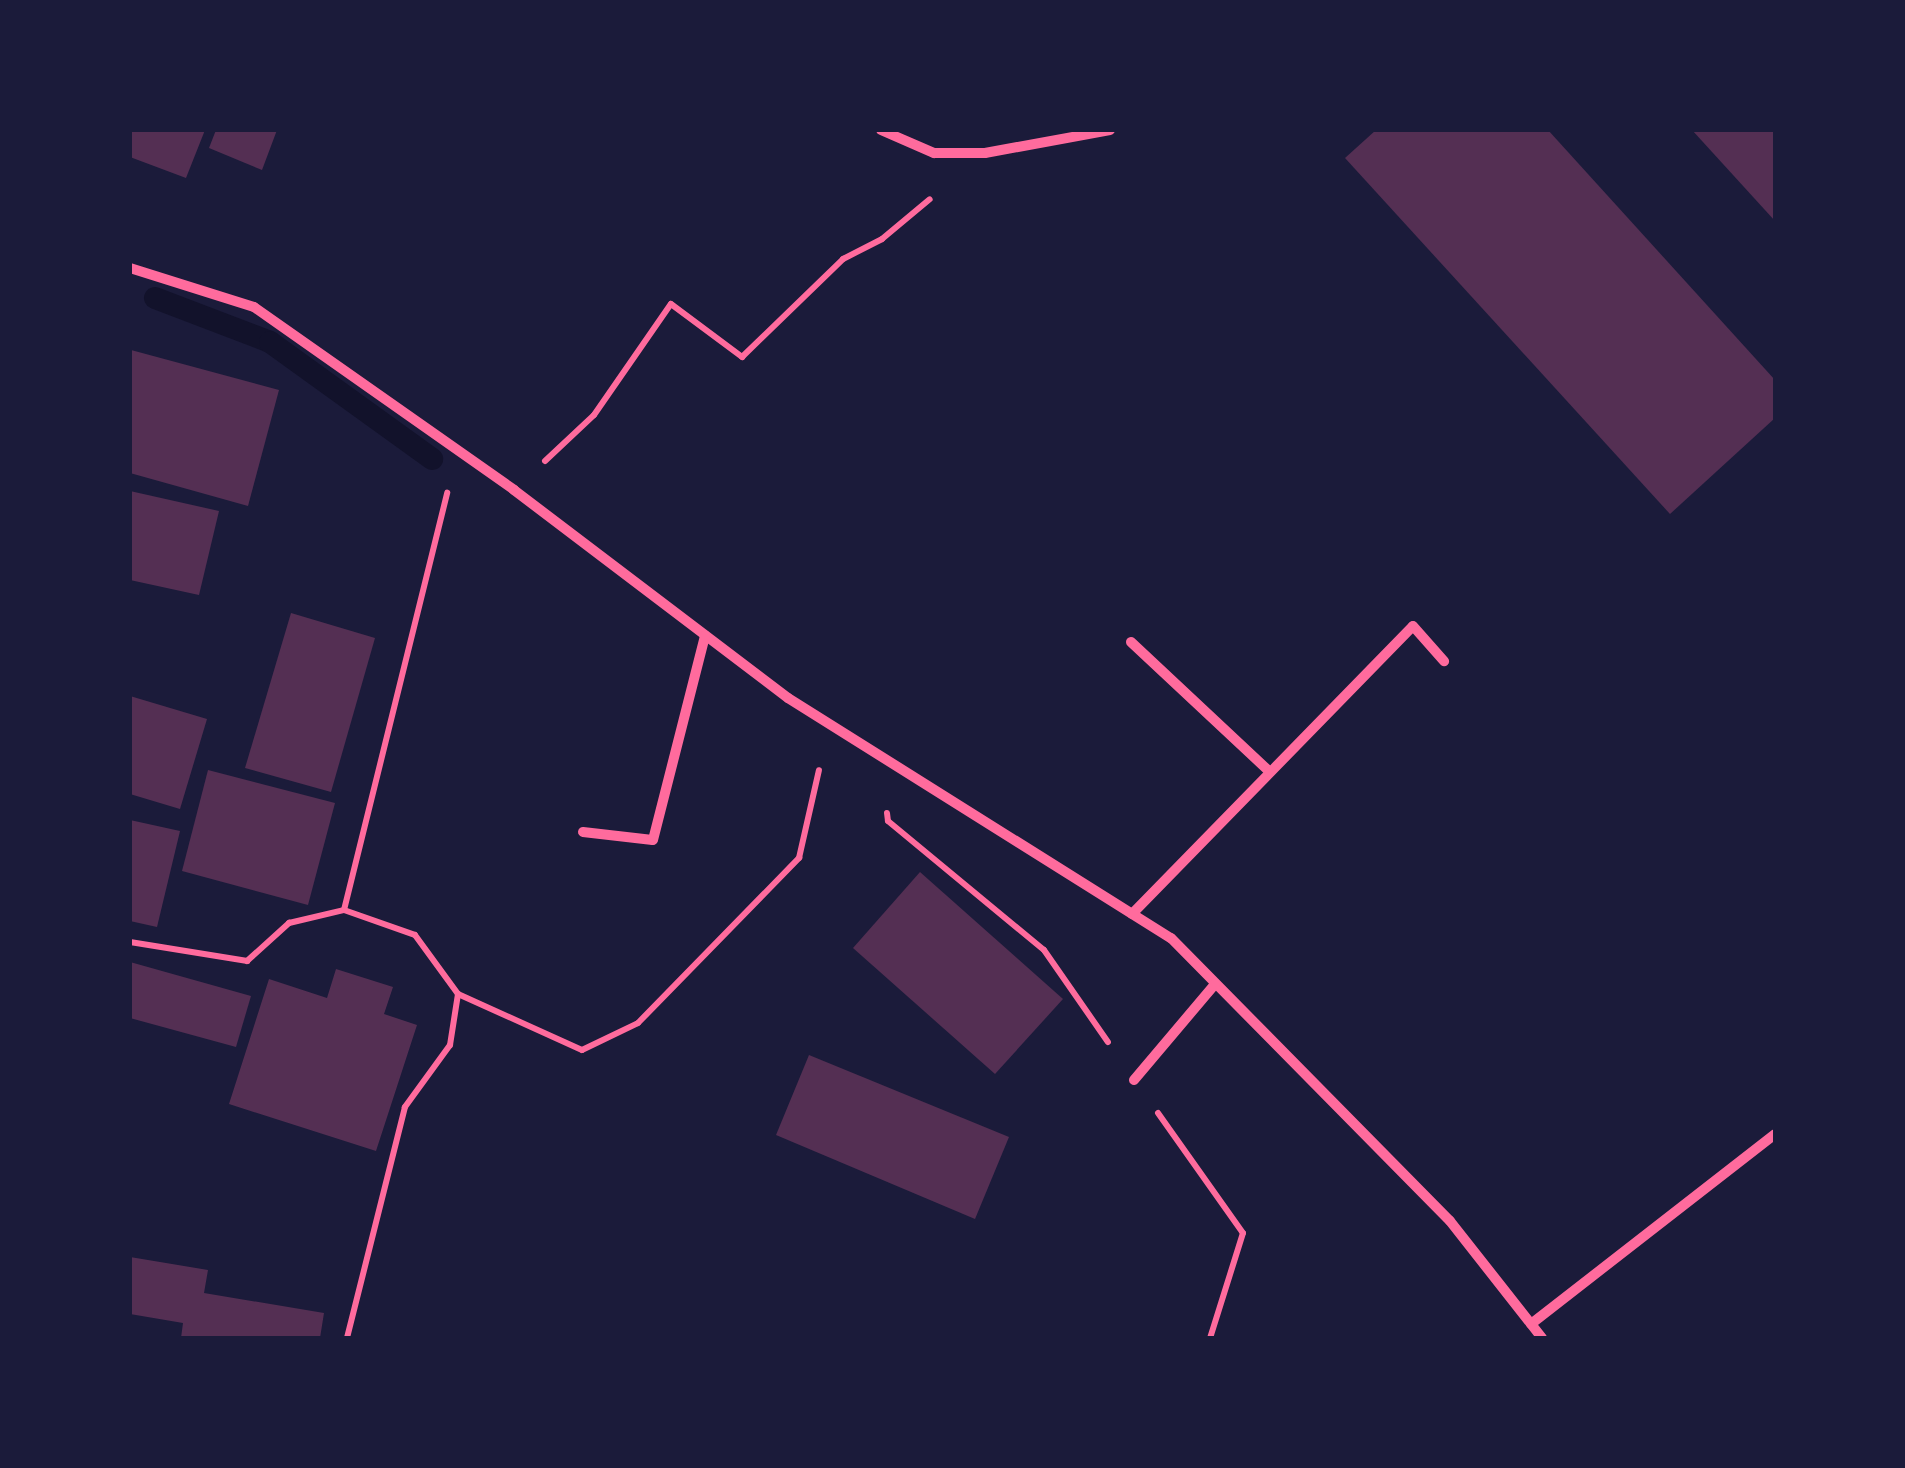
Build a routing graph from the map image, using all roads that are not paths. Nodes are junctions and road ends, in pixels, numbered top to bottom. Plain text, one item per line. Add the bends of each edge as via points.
1 (881, 130) edge
2 (1110, 130) edge
3 (130, 268) edge
4 (705, 636) junction
5 (1130, 642) dead end
6 (1444, 661) dead end
7 (1270, 772) junction
8 (583, 832) dead end
9 (1132, 914) junction
10 (1215, 984) junction
11 (1134, 1080) road end
12 (1775, 1134) edge
13 (1531, 1324) junction
14 (1542, 1338) edge

1 - 2 street via 934,154 985,153
3 - 4 street via 254,307 458,448
4 - 8 street via 653,840
4 - 9 street via 824,720
5 - 7 street
6 - 7 street via 1412,626
7 - 9 street
9 - 10 street via 1171,938
10 - 11 street
10 - 13 street via 1450,1220
12 - 13 street
13 - 14 street

